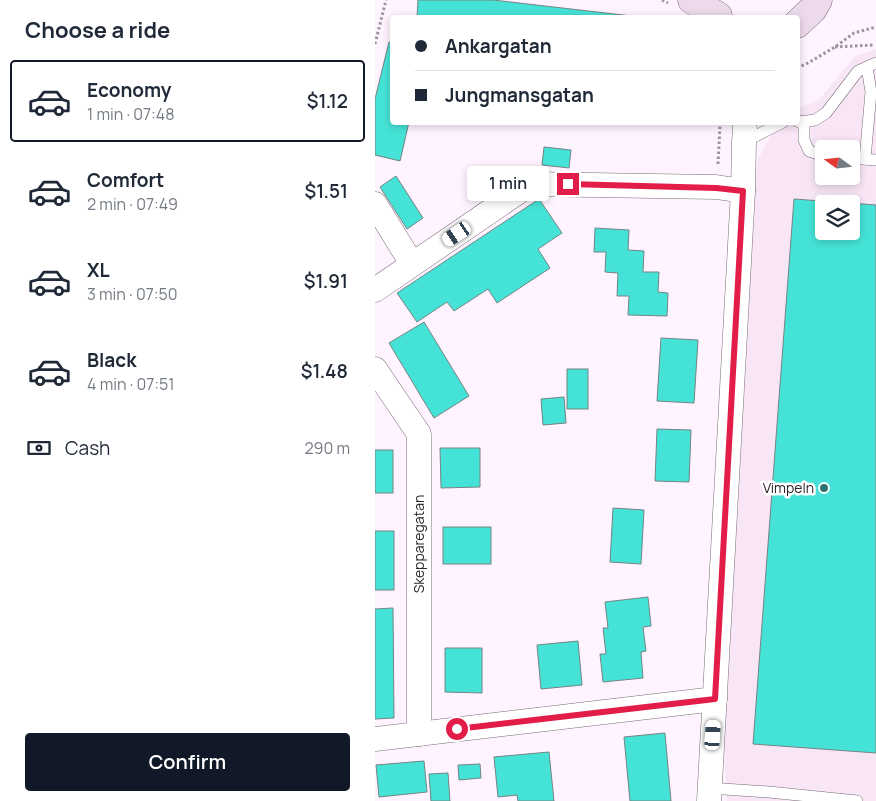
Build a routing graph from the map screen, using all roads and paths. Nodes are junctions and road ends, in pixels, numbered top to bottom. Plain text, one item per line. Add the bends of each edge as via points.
1 (386, 0) edge
2 (692, 0) edge
3 (715, 11) edge
4 (876, 26) edge
5 (375, 44) edge
6 (876, 45) edge
7 (835, 47) junction
8 (872, 65) edge
9 (800, 67) edge
10 (801, 121) edge
11 (720, 125) edge
12 (767, 125) edge
13 (746, 129) edge
14 (815, 153) edge
15 (870, 159) edge
16 (716, 188) junction
17 (743, 191) junction
18 (375, 204) edge
19 (413, 264) junction
20 (375, 290) edge
21 (375, 369) edge
22 (715, 699) junction
23 (419, 734) junction
24 (375, 739) edge
25 (709, 795) edge
26 (857, 801) edge

1 - 5 path
2 - 3 main road
4 - 7 path via 854,33
6 - 7 path
7 - 9 path
8 - 10 lane via 858,70 826,113 815,120
8 - 15 lane
10 - 14 lane via 804,140 809,151
11 - 16 path
12 - 13 lane
13 - 17 street
16 - 17 street
16 - 19 street via 530,184
17 - 22 street
18 - 19 street
19 - 20 street
21 - 23 street, Skepparegatan via 419,434
22 - 23 street
22 - 25 street
23 - 24 street
25 - 26 lane via 769,792

